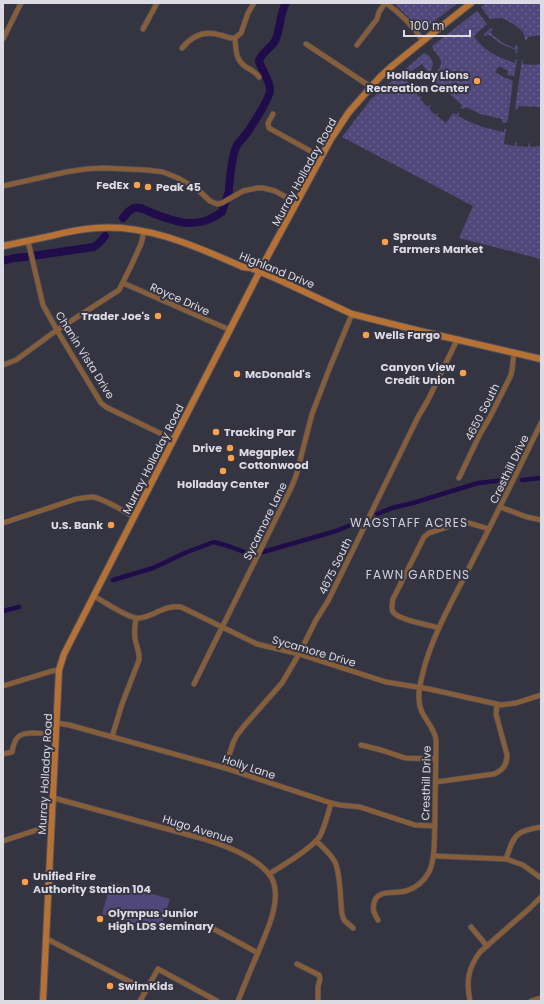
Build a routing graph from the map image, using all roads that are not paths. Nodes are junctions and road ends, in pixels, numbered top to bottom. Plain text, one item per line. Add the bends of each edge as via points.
1 (22, 3) edge
2 (156, 3) edge
3 (385, 3) edge
4 (471, 3) edge
5 (252, 4) edge
6 (143, 29) dead end
7 (235, 38) junction
8 (3, 39) edge
9 (423, 41) junction
10 (306, 44) dead end
11 (357, 45) dead end
12 (182, 48) dead end
13 (259, 77) dead end
14 (371, 87) junction
15 (273, 114) dead end
16 (321, 157) junction
17 (3, 186) edge
18 (297, 203) junction
19 (144, 232) junction
20 (28, 241) junction
21 (3, 246) edge
22 (260, 272) junction
23 (123, 283) junction
24 (352, 314) junction
25 (57, 330) junction
26 (230, 330) junction
27 (457, 340) junction
28 (514, 353) junction
29 (541, 359) edge
30 (3, 365) edge
31 (541, 423) edge
32 (174, 440) junction
33 (459, 478) dead end
34 (500, 507) junction
35 (134, 517) junction
36 (541, 520) edge
37 (3, 523) edge
38 (489, 529) junction
39 (94, 596) junction
40 (136, 618) junction
41 (223, 627) junction
42 (439, 628) junction
43 (299, 654) junction
44 (59, 670) junction
45 (194, 684) dead end
46 (3, 686) edge
47 (420, 687) junction
48 (541, 696) edge
49 (497, 704) junction
50 (57, 723) junction
51 (57, 735) junction
52 (112, 737) junction
53 (361, 745) dead end
54 (3, 754) edge
55 (436, 759) junction
56 (225, 768) junction
57 (436, 782) junction
58 (54, 798) junction
59 (331, 803) junction
60 (52, 825) junction
61 (435, 826) junction
62 (541, 827) edge
63 (3, 841) edge
64 (316, 841) junction
65 (434, 856) junction
66 (506, 859) junction
67 (269, 874) junction
68 (541, 878) edge
69 (541, 897) edge
70 (378, 920) dead end
71 (471, 927) dead end
72 (212, 928) dead end
73 (353, 928) dead end
74 (47, 939) junction
75 (487, 946) junction
76 (258, 954) junction
77 (297, 964) dead end
78 (146, 990) junction
79 (541, 998) edge
80 (43, 1001) edge
81 (140, 1001) edge
82 (217, 1001) edge
83 (238, 1001) edge
84 (318, 1001) edge
85 (470, 1001) edge
86 (531, 1001) edge

1 - 8 street
2 - 6 street
3 - 9 street via 401,15
3 - 11 street via 377,19
4 - 9 main road, Murray Holladay Road
5 - 7 street via 241,33
7 - 12 street via 204,33 192,38
7 - 13 street via 238,58
9 - 14 main road, Murray Holladay Road
10 - 14 street
14 - 16 main road, Murray Holladay Road via 341,124
15 - 16 street via 268,123 269,128
16 - 18 main road, Murray Holladay Road
17 - 18 street via 86,169 147,170 170,174 218,204 243,191 263,188 275,191
18 - 22 main road, Murray Holladay Road
19 - 20 main road, Highland Drive via 122,228 97,228
19 - 22 main road, Highland Drive via 183,242
19 - 23 street
20 - 21 main road, Highland Drive
20 - 25 street, Chanin Vista Drive via 43,305
22 - 24 main road, Highland Drive
22 - 26 main road, Murray Holladay Road
23 - 25 street via 119,290
23 - 26 street, Royce Drive
24 - 27 main road, Highland Drive
24 - 41 street, Sycamore Lane via 312,414 296,476
25 - 30 street via 16,360
25 - 32 street, Chanin Vista Drive via 101,403
26 - 32 main road, Murray Holladay Road
27 - 28 main road, Highland Drive
27 - 43 street, 4675 South via 328,601
28 - 29 main road, Highland Drive
28 - 33 street, 4650 South via 510,375
31 - 34 street, Cresthill Drive
32 - 35 main road, Murray Holladay Road
34 - 36 street
34 - 38 street, Cresthill Drive
35 - 37 street via 102,500 87,497
35 - 39 main road, Murray Holladay Road
38 - 42 street, Cresthill Drive
38 - 42 street via 469,523 459,524 429,533 424,537 393,599 392,608 400,618
39 - 40 street
39 - 44 main road, Murray Holladay Road via 65,651
40 - 41 street, Sycamore Drive via 179,606
40 - 52 street via 135,636 139,657
41 - 43 street, Sycamore Drive via 257,644
41 - 45 street, Sycamore Lane
42 - 47 street, Cresthill Drive via 427,656
43 - 47 street, Sycamore Drive via 382,681
43 - 56 street, 4675 South via 280,686 237,734
44 - 46 street
44 - 50 main road, Murray Holladay Road
47 - 49 street, Sycamore Drive
47 - 55 street, Cresthill Drive via 421,710 436,737
48 - 49 street, Sycamore Drive via 513,704
49 - 57 street via 496,714 507,755 507,761 500,772
50 - 51 main road, Murray Holladay Road
50 - 52 street, Holly Lane
51 - 54 street via 23,734 16,739 12,752
51 - 58 main road, Murray Holladay Road
52 - 56 street, Holly Lane
53 - 55 street via 405,758
55 - 57 street, Cresthill Drive
56 - 59 street, Holly Lane
57 - 61 street, Cresthill Drive
58 - 60 main road, Murray Holladay Road
58 - 67 street, Hugo Avenue via 220,844 235,850
59 - 61 street, Holly Lane via 360,807 415,825
59 - 64 street
60 - 63 street
60 - 74 main road, Murray Holladay Road
61 - 65 street, Cresthill Drive
62 - 66 street via 520,833 512,841
64 - 67 street
64 - 73 street via 325,849 337,868 342,914 344,920
65 - 66 street
65 - 70 street, Cresthill Drive via 430,870 418,884 406,891 382,894 376,898 373,907
66 - 68 street via 523,865
67 - 76 street via 275,890 274,910
69 - 75 street
71 - 75 street
72 - 76 street
74 - 78 street
74 - 80 main road, Murray Holladay Road
75 - 85 street via 476,957 469,972
76 - 83 street
77 - 84 street via 319,974
78 - 81 street
78 - 82 street via 158,970
79 - 86 street

